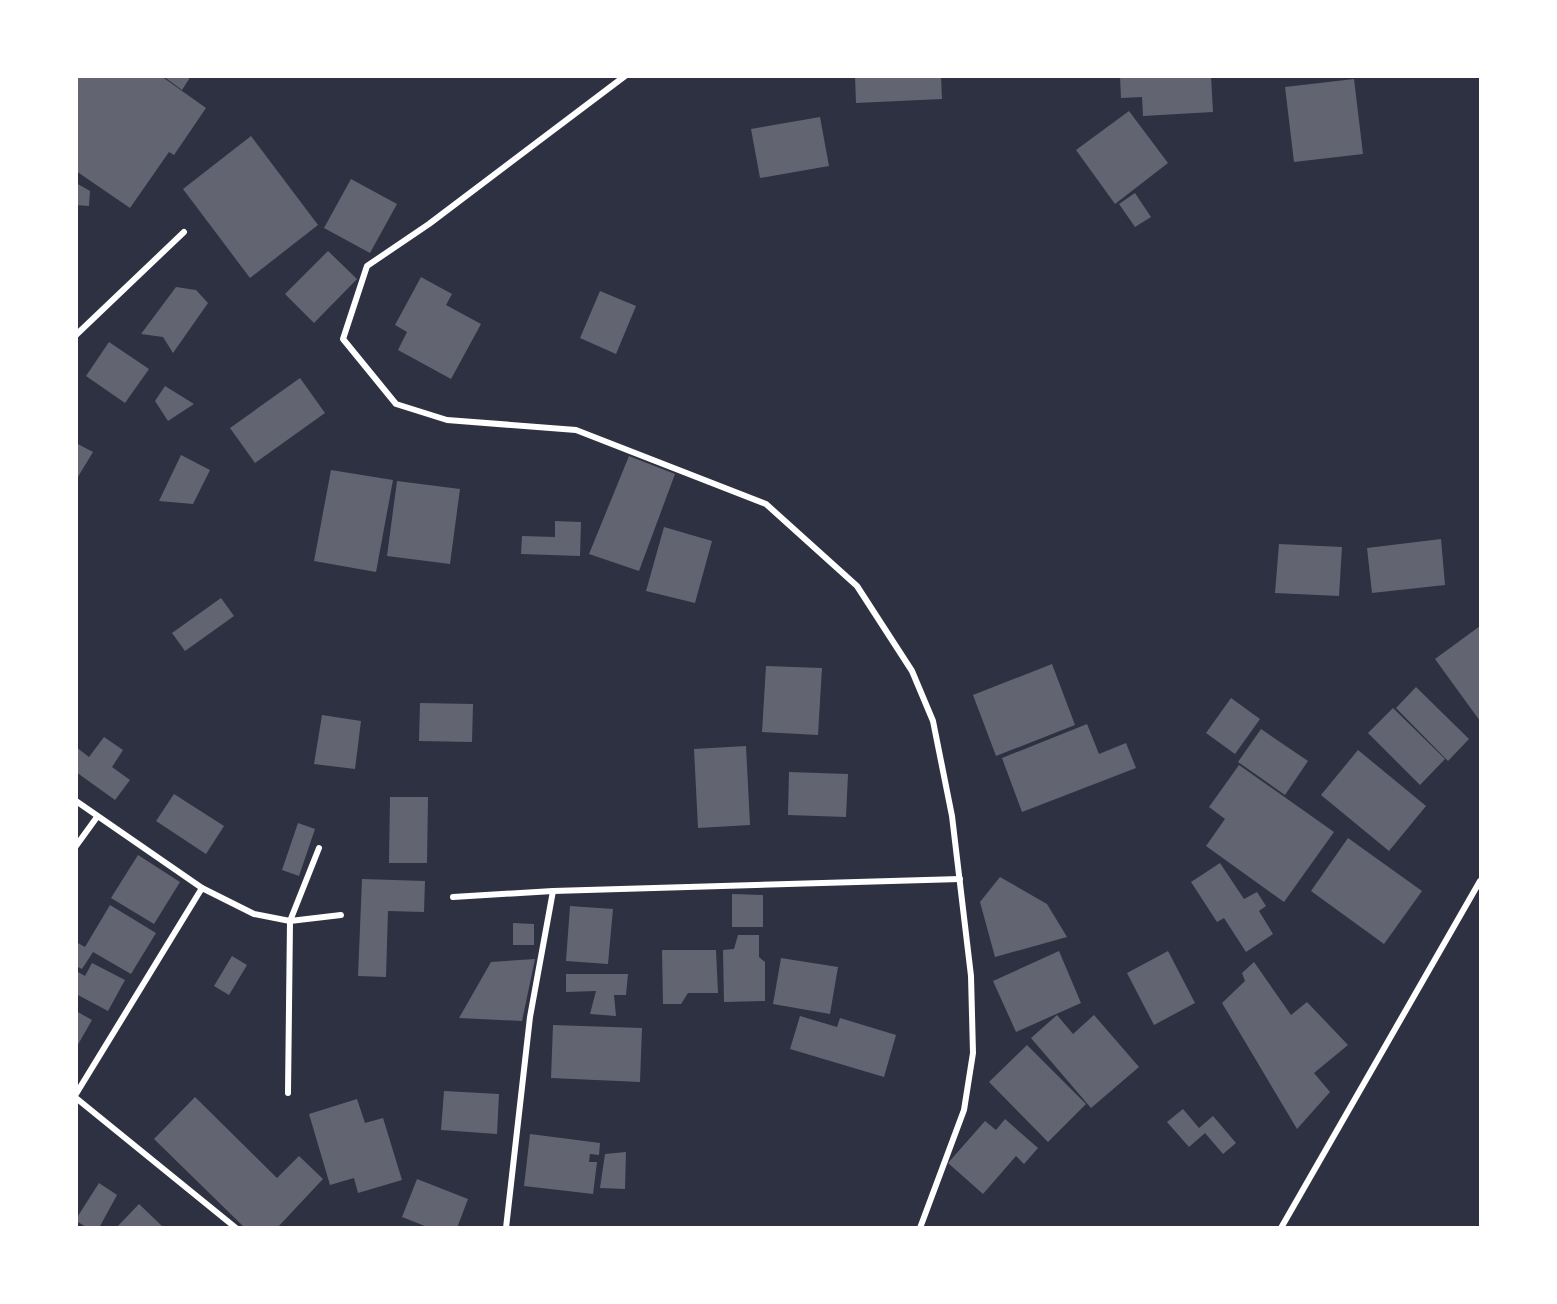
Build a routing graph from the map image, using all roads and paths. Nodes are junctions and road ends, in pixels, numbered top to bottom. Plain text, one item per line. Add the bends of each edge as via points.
1 (625, 76) edge
2 (184, 232) dead end
3 (76, 335) edge
4 (76, 801) edge
5 (97, 817) junction
6 (76, 846) edge
7 (319, 848) dead end
8 (960, 879) junction
9 (1480, 881) edge
10 (202, 888) junction
11 (553, 891) junction
12 (453, 897) dead end
13 (341, 915) dead end
14 (290, 921) junction
15 (288, 1093) dead end
16 (76, 1096) edge
17 (236, 1227) edge
18 (506, 1227) edge
19 (920, 1227) edge
20 (1281, 1227) edge

1 - 8 street via 367,266 343,339 396,404 447,420 576,430 766,504 857,586 912,671 933,721
2 - 3 street
4 - 5 street
5 - 6 street
5 - 10 street
7 - 14 street
8 - 11 street
8 - 19 street via 971,976 972,1053 964,1110
9 - 20 street
10 - 14 street via 254,914
10 - 16 street
11 - 12 street
11 - 18 street via 530,1017
13 - 14 street
14 - 15 street
16 - 17 street

